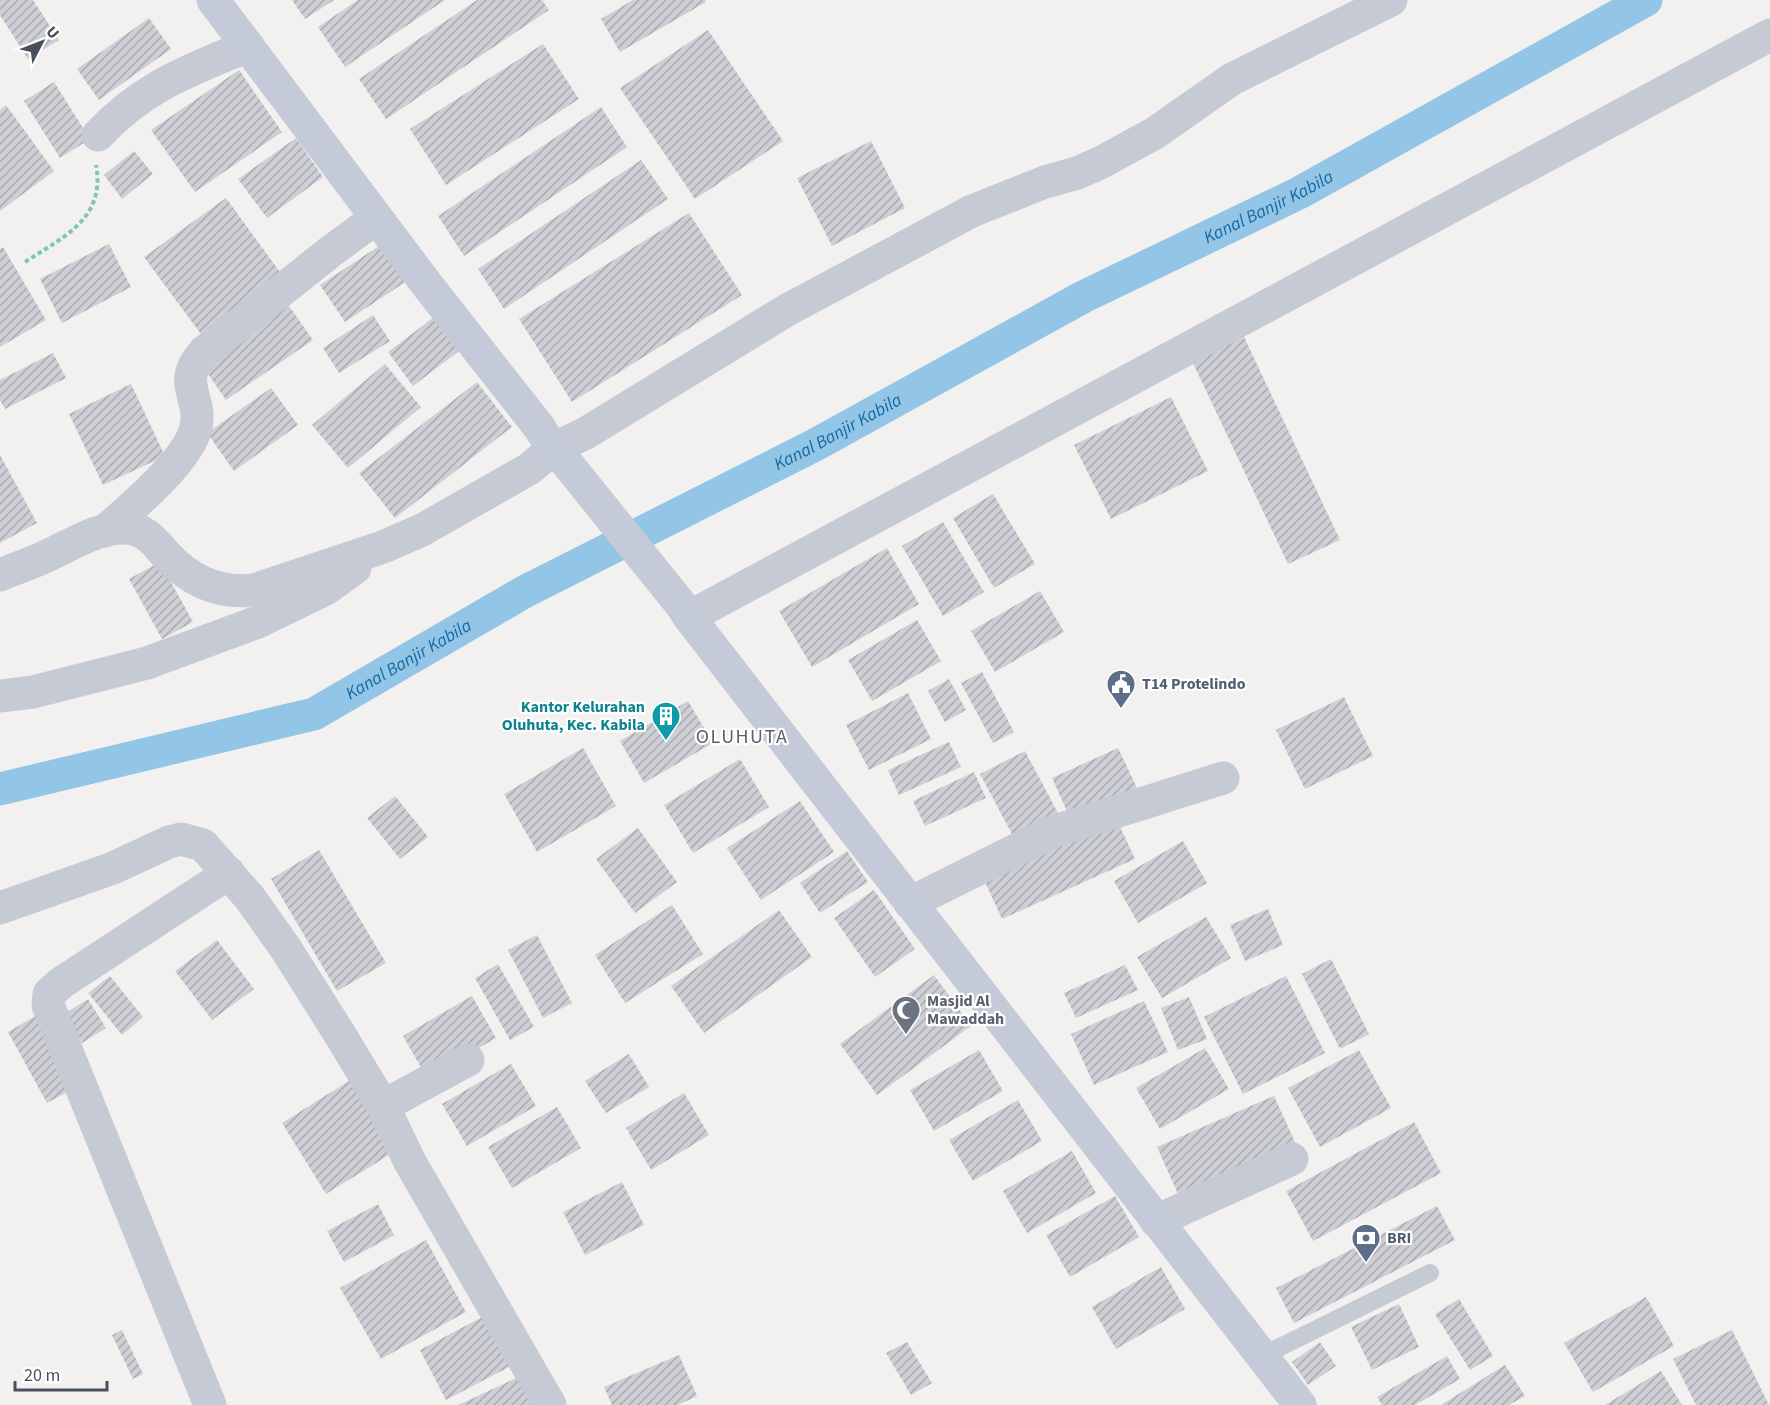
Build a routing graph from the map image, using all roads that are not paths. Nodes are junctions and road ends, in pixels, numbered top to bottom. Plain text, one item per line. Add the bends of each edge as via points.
1 (213, 0) edge
2 (1391, 0) edge
3 (1770, 35) edge
4 (248, 46) junction
5 (98, 135) road end
6 (376, 218) junction
7 (560, 456) junction
8 (105, 531) junction
9 (383, 548) junction
10 (0, 574) edge
11 (685, 612) junction
12 (0, 696) edge
13 (1223, 778) dead end
14 (229, 873) junction
15 (910, 903) junction
16 (0, 908) edge
17 (468, 1060) dead end
18 (383, 1106) junction
19 (1292, 1159) dead end
20 (1156, 1221) junction
21 (1430, 1273) dead end
22 (1262, 1356) junction
23 (210, 1405) edge
24 (550, 1405) edge
25 (1300, 1405) edge

1 - 4 main road
2 - 7 street via 1232,80 1155,133 1100,163 972,211 787,310 586,433
3 - 11 street
4 - 5 street via 160,85 120,112
4 - 6 main road
6 - 7 main road
6 - 8 street via 195,362 189,382 198,416 189,443 152,488
7 - 9 street
7 - 11 main road
8 - 9 street via 123,528 143,532 184,572 234,592 254,590
8 - 10 street
9 - 12 street via 326,589 258,622 147,663 33,692
11 - 15 main road
13 - 15 street via 1052,832
14 - 16 street via 203,845 182,839
14 - 18 street via 286,949
14 - 23 street via 61,983 49,994 48,1005
15 - 20 main road
17 - 18 street
18 - 24 street via 410,1162
19 - 20 street
20 - 22 main road
21 - 22 lane
22 - 25 main road

